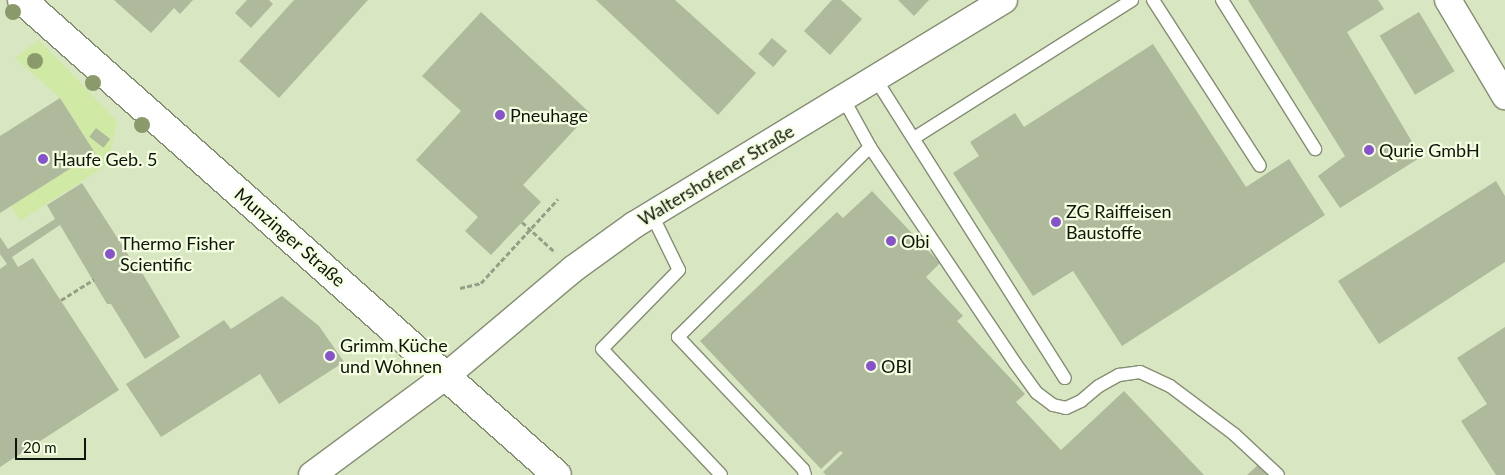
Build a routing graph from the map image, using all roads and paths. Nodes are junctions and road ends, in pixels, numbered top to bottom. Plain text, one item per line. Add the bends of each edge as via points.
1 (22, 0) edge
2 (1004, 0) edge
3 (1132, 0) edge
4 (1153, 0) edge
5 (1222, 0) edge
6 (1448, 0) edge
7 (876, 78) junction
8 (1505, 96) edge
9 (843, 98) junction
10 (914, 138) junction
11 (870, 147) junction
12 (1315, 149) dead end
13 (1260, 166) dead end
14 (558, 198) dead end
15 (652, 215) junction
16 (522, 222) dead end
17 (530, 229) junction
18 (573, 269) junction
19 (94, 279) dead end
20 (460, 288) dead end
21 (61, 300) dead end
22 (446, 376) junction
23 (1065, 378) dead end
24 (312, 475) edge
25 (557, 475) edge
26 (721, 475) edge
27 (805, 475) edge
28 (1278, 475) edge

1 - 22 street, Munzinger Straße
2 - 7 street, Waltershofener Straße
3 - 10 lane
4 - 13 lane
5 - 12 lane
6 - 8 street
7 - 9 street, Waltershofener Straße
7 - 10 lane
9 - 11 lane
9 - 15 street, Waltershofener Straße
10 - 23 lane
11 - 27 lane via 678,337 803,469
11 - 28 lane via 1037,393 1054,405 1066,408 1119,375 1140,372 1170,386 1234,434
14 - 17 path
15 - 18 street, Waltershofener Straße
15 - 26 lane via 679,270 602,349
16 - 17 path
17 - 18 path
17 - 20 path via 482,283
18 - 22 street, Waltershofener Straße
19 - 21 path
22 - 24 street, Waltershofener Straße
22 - 25 street, Munzinger Straße

